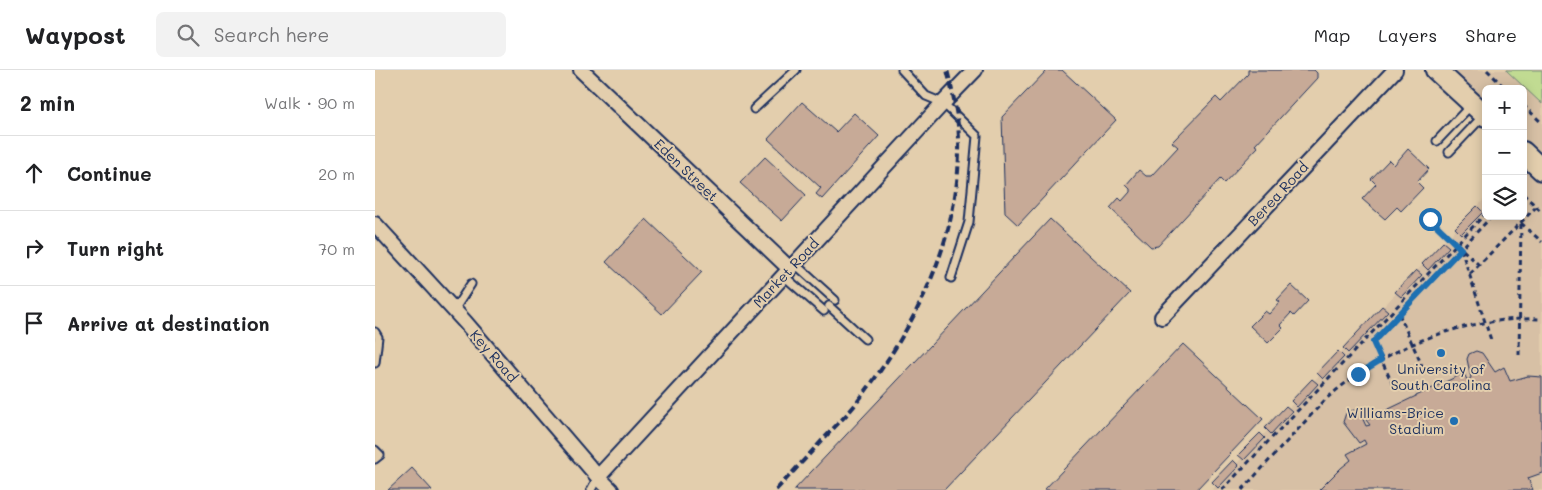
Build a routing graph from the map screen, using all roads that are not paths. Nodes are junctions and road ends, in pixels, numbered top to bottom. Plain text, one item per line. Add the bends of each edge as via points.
1 (581, 70) edge
2 (796, 70) edge
3 (902, 70) edge
4 (975, 70) edge
5 (1395, 70) edge
6 (1436, 70) edge
7 (943, 103) junction
8 (754, 109) dead end
9 (1481, 112) edge
10 (1437, 141) dead end
11 (1449, 152) dead end
12 (1527, 156) edge
13 (1542, 170) edge
14 (375, 224) edge
15 (789, 270) junction
16 (951, 278) dead end
17 (471, 284) dead end
18 (829, 306) junction
19 (454, 310) junction
20 (1162, 317) dead end
21 (375, 332) edge
22 (865, 339) dead end
23 (375, 363) edge
24 (375, 450) edge
25 (375, 460) edge
26 (597, 477) junction
27 (591, 490) edge
28 (611, 490) edge

1 - 15 street, Eden Street
2 - 8 lane
3 - 7 lane via 926,96
4 - 7 street, Market Road
5 - 20 street, Berea Road
6 - 9 main road
7 - 15 street, Market Road
7 - 16 lane via 977,136 969,222
9 - 10 lane
9 - 11 lane
12 - 13 main road
14 - 19 street, Key Road
15 - 18 lane
15 - 18 lane
15 - 26 street, Market Road
17 - 19 lane
18 - 22 lane
19 - 26 street, Key Road
21 - 23 lane via 379,337
24 - 25 lane via 380,455
26 - 27 lane
26 - 28 street, Key Road

